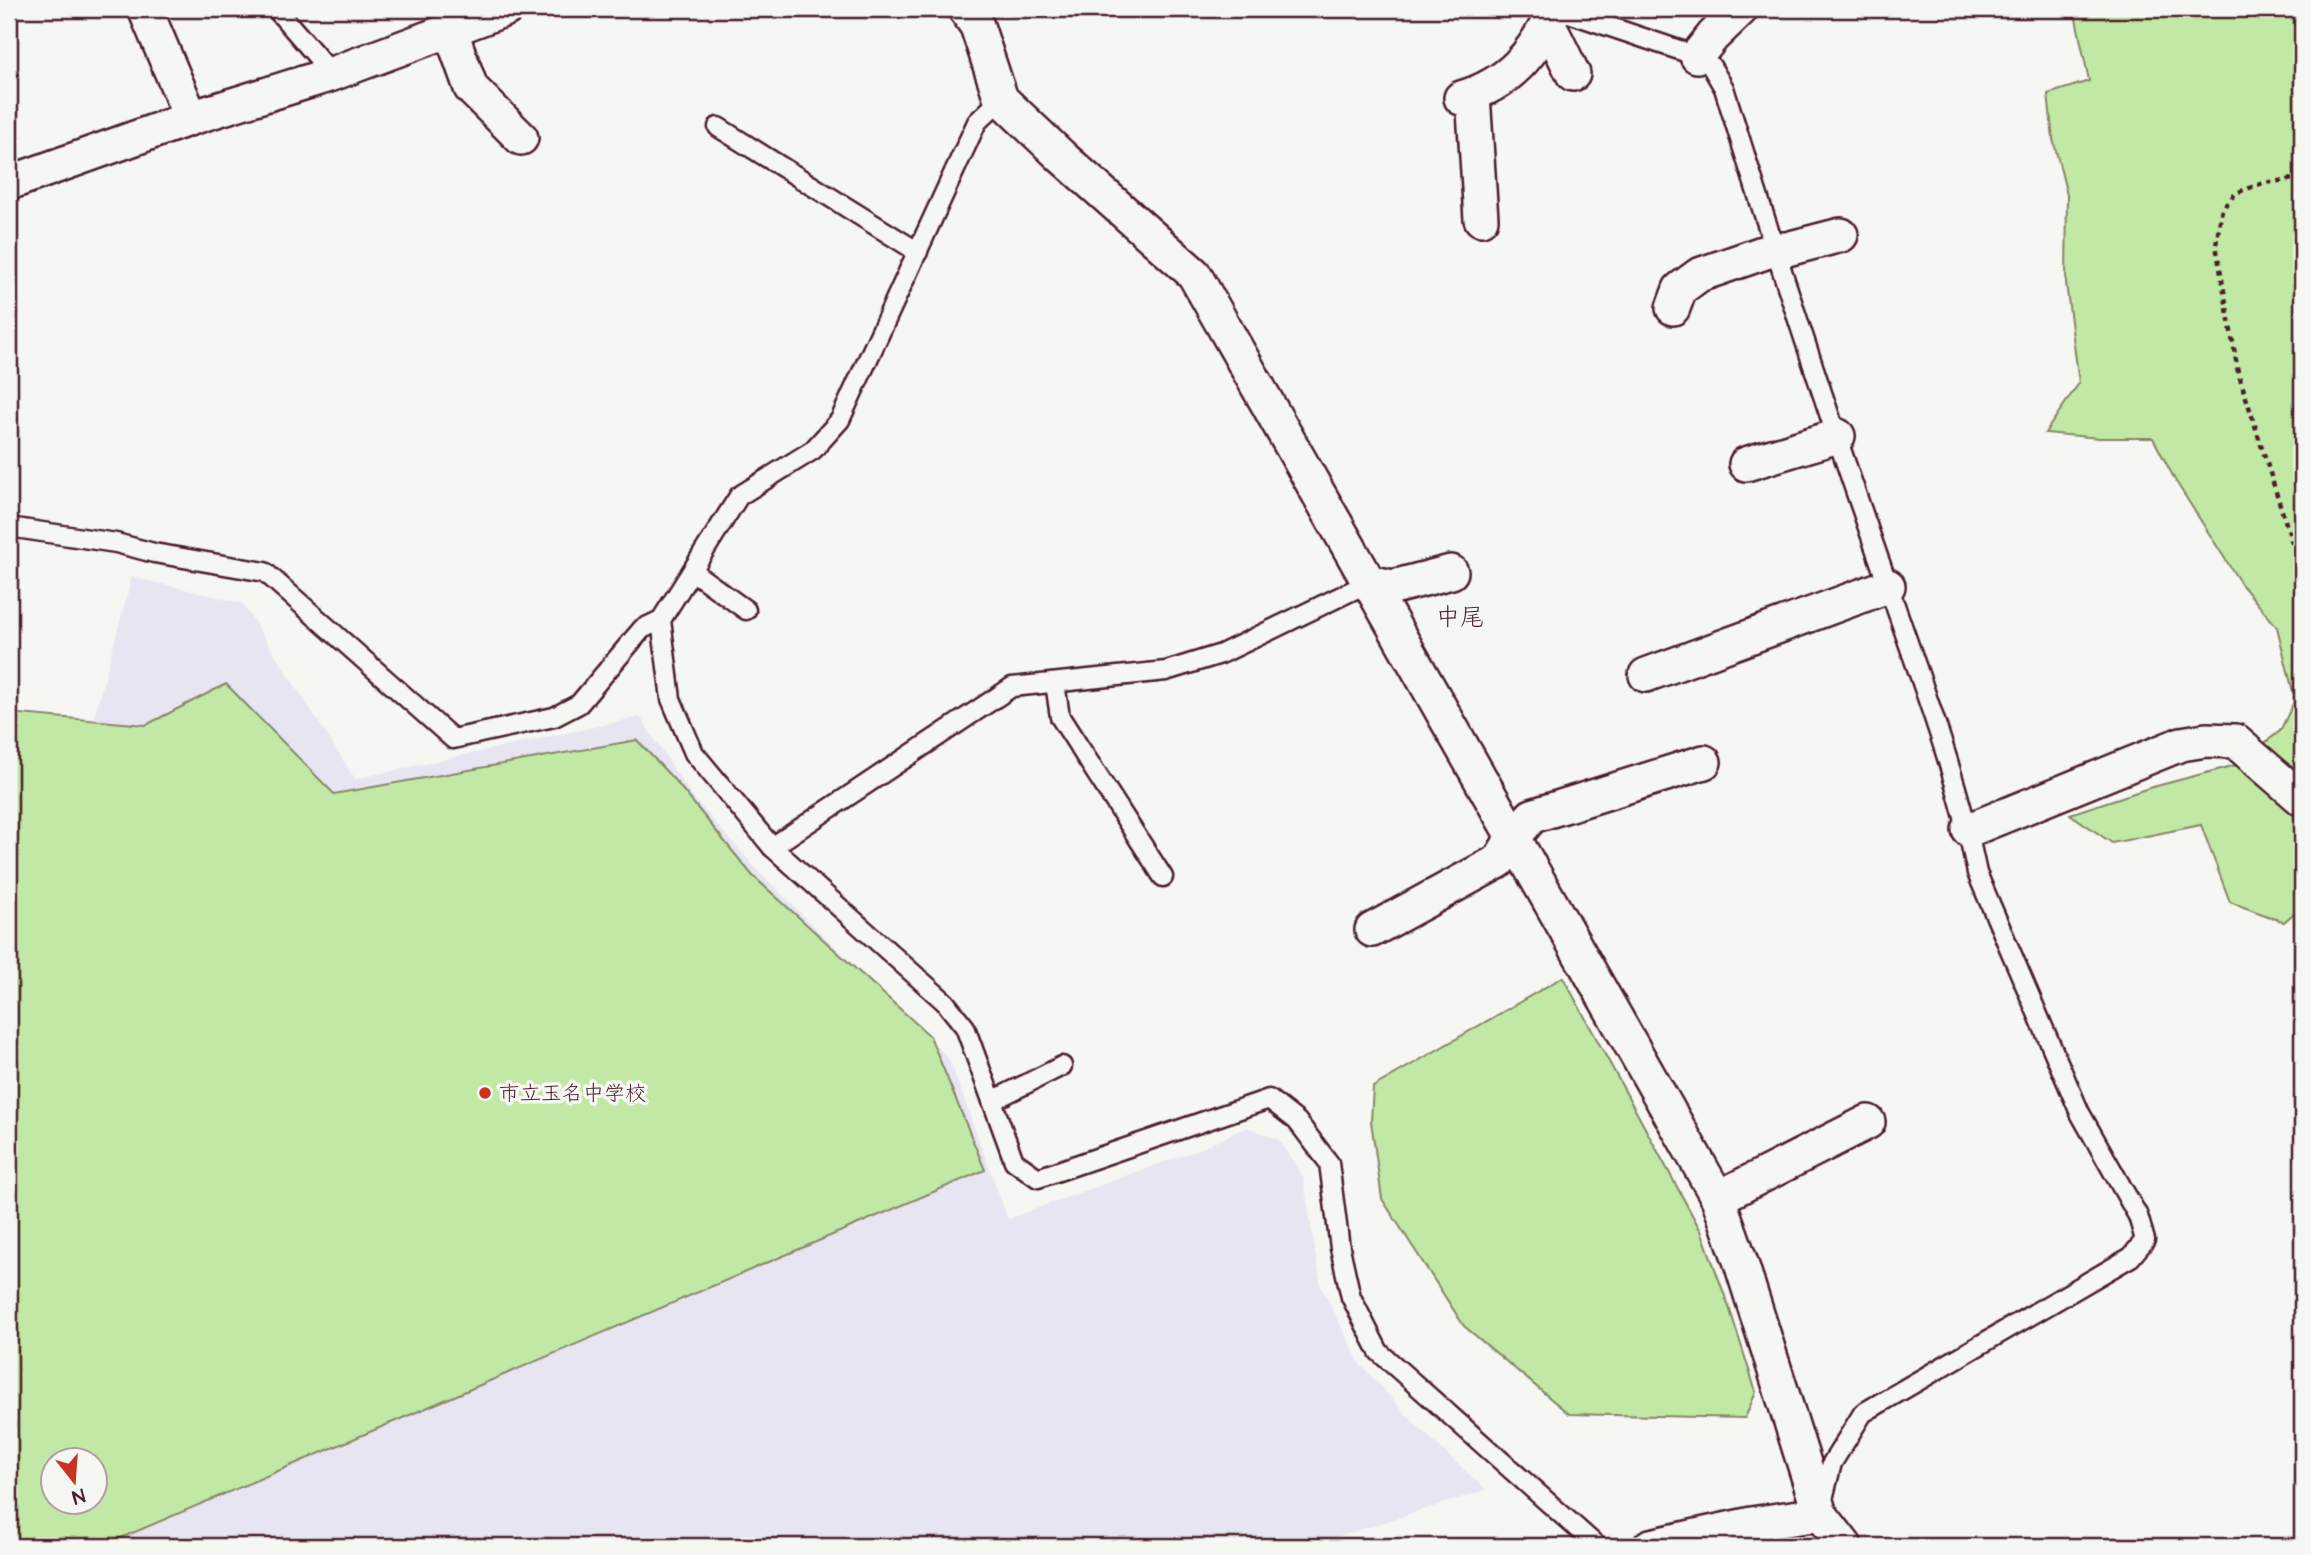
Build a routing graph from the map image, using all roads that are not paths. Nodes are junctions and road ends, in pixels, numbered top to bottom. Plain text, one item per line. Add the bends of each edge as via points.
1 (145, 9) edge
2 (276, 9) edge
3 (506, 9) edge
4 (965, 9) edge
5 (1741, 9) edge
6 (1553, 14) edge
7 (452, 29) junction
8 (1697, 56) junction
9 (332, 74) junction
10 (1573, 74) dead end
11 (1001, 99) junction
12 (191, 118) junction
13 (718, 127) dead end
14 (521, 138) dead end
15 (9, 183) edge
16 (1481, 219) dead end
17 (1841, 235) dead end
18 (1774, 248) junction
19 (918, 252) junction
20 (1673, 309) dead end
21 (1838, 436) junction
22 (1746, 464) dead end
23 (9, 527) edge
24 (692, 571) junction
25 (1451, 572) dead end
26 (1370, 582) junction
27 (1888, 586) junction
28 (747, 610) dead end
29 (661, 620) junction
30 (1646, 675) dead end
31 (1055, 683) junction
32 (1704, 762) dead end
33 (2302, 799) edge
34 (1969, 830) junction
35 (1513, 838) junction
36 (772, 847) junction
37 (1163, 877) dead end
38 (1372, 930) dead end
39 (1062, 1066) dead end
40 (992, 1101) junction
41 (1868, 1122) dead end
42 (1718, 1198) junction
43 (1820, 1514) junction
44 (1597, 1546) edge
45 (1650, 1546) edge
46 (1844, 1546) edge

1 - 12 street
2 - 9 lane
3 - 7 street
4 - 11 street via 977,26
5 - 8 street
6 - 8 lane
6 - 10 street
6 - 16 street via 1536,47 1511,73 1467,97
7 - 9 street
7 - 14 street via 471,88
8 - 18 lane via 1711,66 1724,88
9 - 12 street
11 - 19 lane via 977,122
11 - 26 street via 1194,274
12 - 15 street
13 - 19 lane
17 - 18 street
18 - 20 street via 1699,275 1681,289
18 - 21 lane
19 - 24 lane via 840,420 813,450 739,496
21 - 22 street
21 - 27 lane
23 - 29 lane via 265,572 453,739 554,717 579,704 642,629
24 - 28 lane
24 - 29 lane
25 - 26 street via 1392,586
26 - 31 lane via 1221,654 1166,671
26 - 35 street
27 - 30 street
27 - 34 lane via 1933,709
29 - 36 lane via 671,699 694,753
31 - 36 lane via 1012,687
31 - 37 lane via 1060,717
32 - 35 street via 1532,816
33 - 34 street via 2235,741 2206,740 2181,744
34 - 43 lane via 1977,873 2017,970 2080,1113 2138,1216 2145,1240 2131,1257 1863,1413 1832,1463
35 - 38 street via 1499,861
35 - 42 street
36 - 40 lane via 945,1002 965,1027
39 - 40 lane
40 - 44 lane via 1014,1161 1038,1178 1269,1099 1297,1121 1329,1163 1351,1297 1379,1352
41 - 42 street
42 - 43 street
43 - 45 street
43 - 46 street

